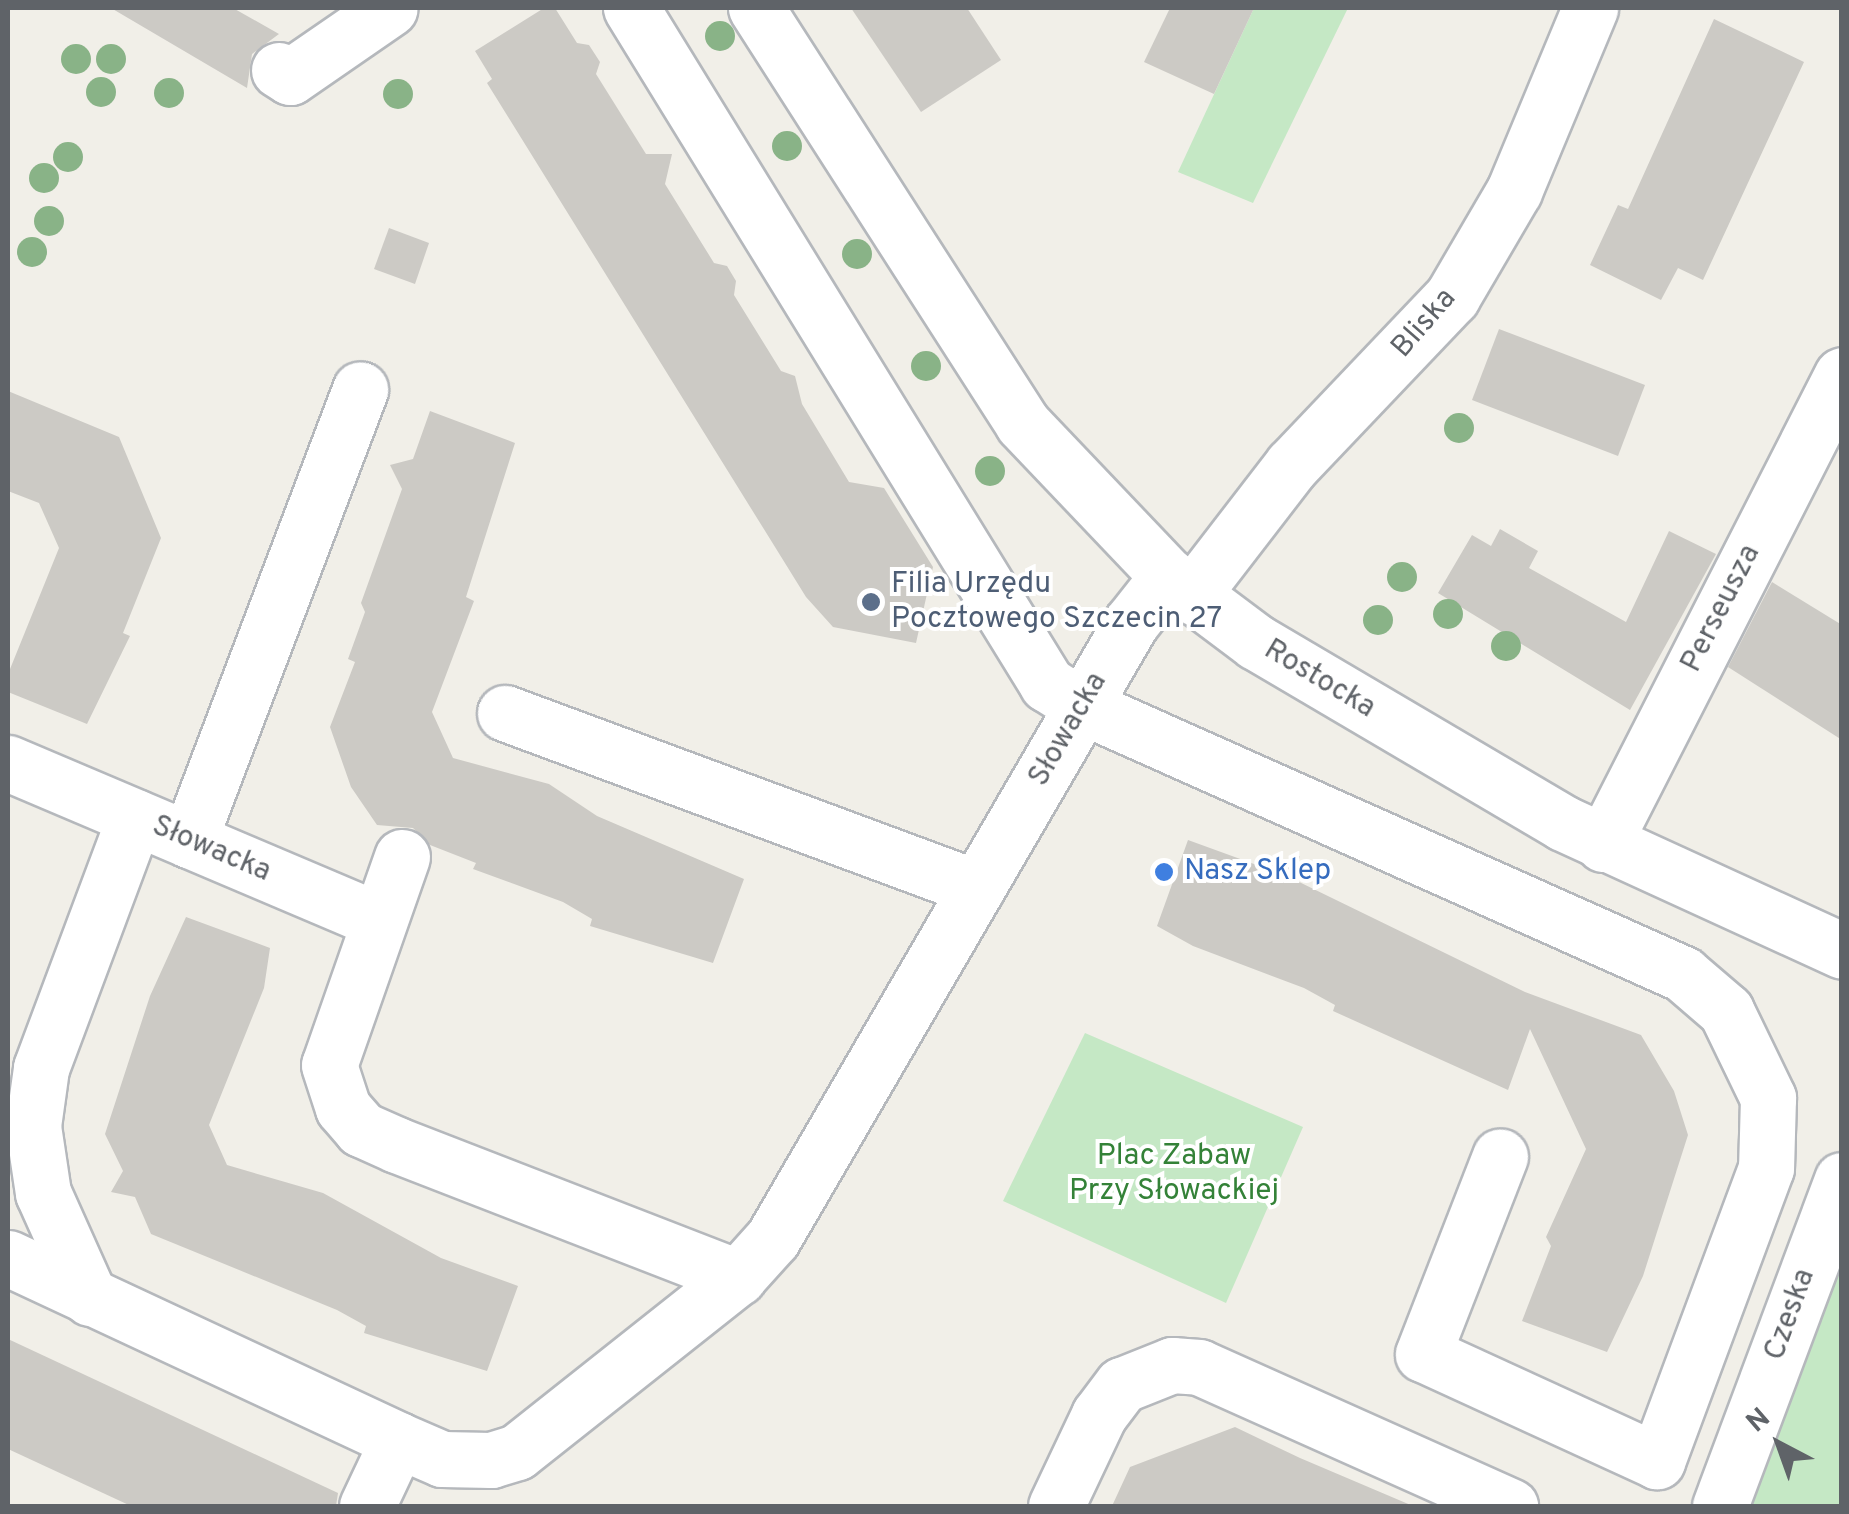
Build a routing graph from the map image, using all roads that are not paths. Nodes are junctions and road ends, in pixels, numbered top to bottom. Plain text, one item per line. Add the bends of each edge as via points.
1 (390, 8) edge
2 (631, 8) edge
3 (756, 8) edge
4 (1590, 8) edge
5 (279, 70) dead end
6 (1842, 375) edge
7 (360, 389) dead end
8 (1180, 586) junction
9 (1082, 706) junction
10 (505, 713) dead end
11 (8, 762) edge
12 (134, 817) junction
13 (190, 840) junction
14 (1603, 844) junction
15 (402, 857) dead end
16 (977, 888) junction
17 (378, 920) junction
18 (1842, 951) edge
19 (1500, 1156) dead end
20 (1842, 1180) edge
21 (8, 1258) edge
22 (738, 1277) junction
23 (90, 1298) junction
24 (398, 1440) junction
25 (1657, 1460) junction
26 (1736, 1480) edge
27 (368, 1506) edge
28 (1056, 1506) edge
29 (1510, 1506) edge

1 - 5 street via 290,77
2 - 9 street via 1033,668
3 - 8 street, Rostocka via 1023,424
4 - 8 street, Bliska via 1514,190 1452,297
6 - 14 street, Perseusza
7 - 13 street
8 - 9 street, Słowacka
8 - 14 street, Rostocka via 1325,685
9 - 16 street, Słowacka
9 - 25 street via 1683,974 1726,1011 1768,1098 1766,1168
10 - 16 street
11 - 12 street
12 - 13 street, Słowacka
12 - 23 street, Słowacka via 41,1068 32,1126 43,1193
13 - 17 street, Słowacka
14 - 18 street, Rostocka
15 - 17 street
16 - 22 street, Słowacka via 773,1238
17 - 22 street via 329,1065 343,1108 361,1129
19 - 25 street via 1423,1354
20 - 26 street, Czeska
21 - 23 street
22 - 24 street, Słowacka via 517,1452 442,1459
23 - 24 street, Słowacka
24 - 27 street
25 - 26 street
28 - 29 street via 1099,1415 1122,1385 1172,1365 1198,1367

